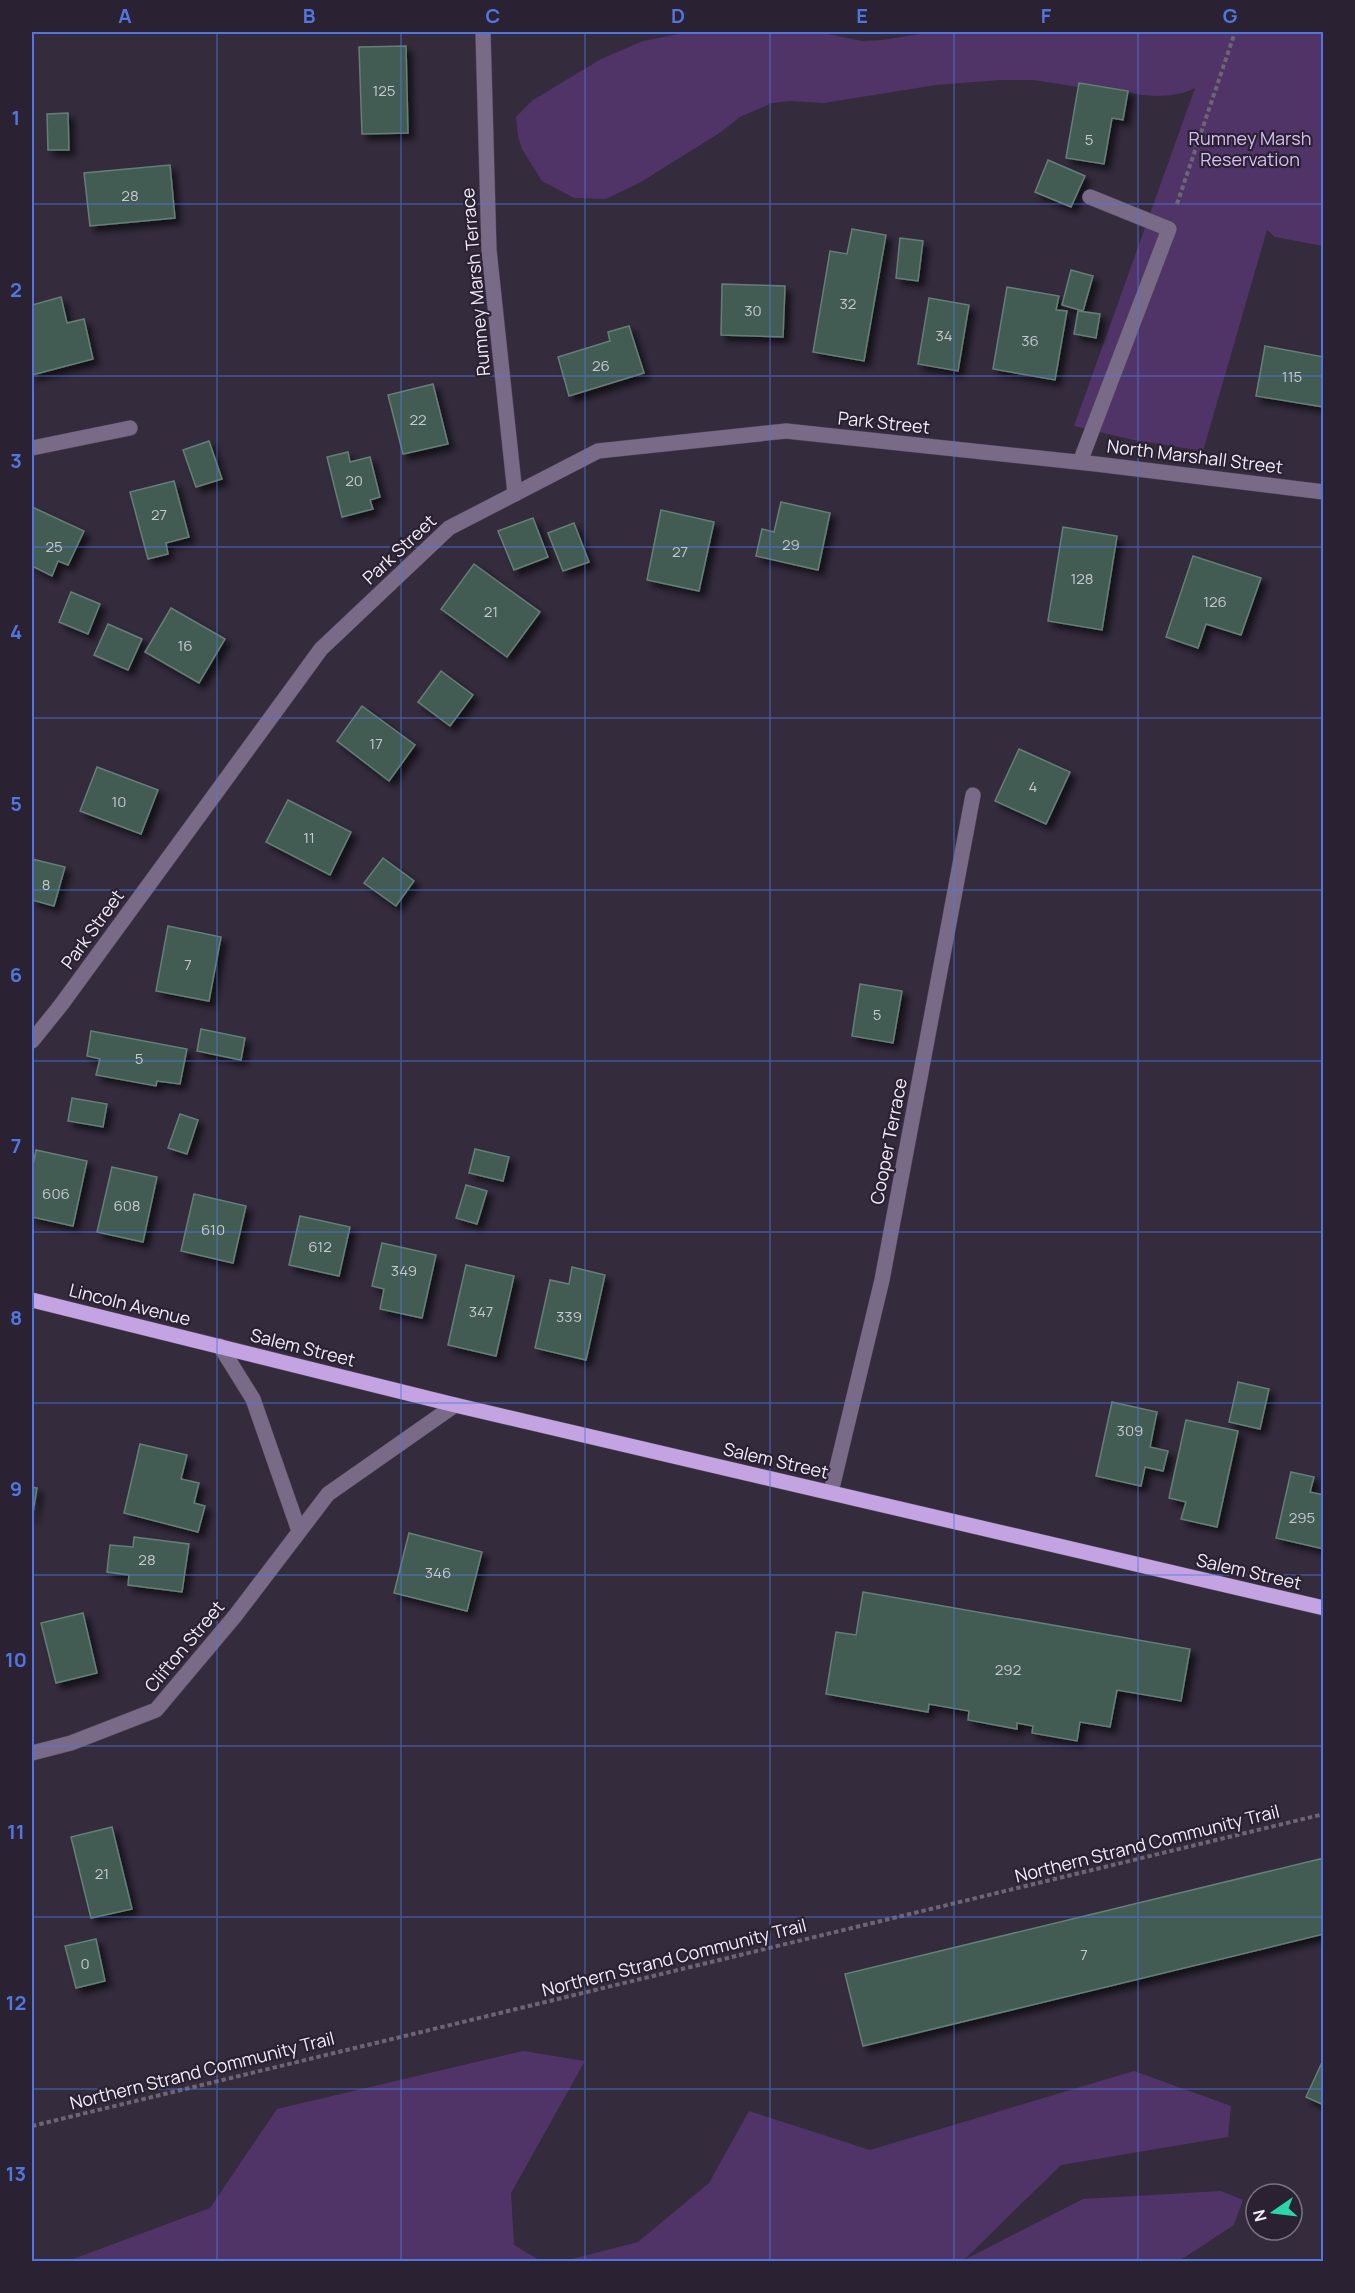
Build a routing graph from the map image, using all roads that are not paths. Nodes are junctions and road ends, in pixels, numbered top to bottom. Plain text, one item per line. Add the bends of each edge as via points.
1 (483, 32) edge
2 (1090, 197) dead end
3 (130, 429) dead end
4 (32, 448) edge
5 (1061, 461) joint
6 (1080, 462) junction
7 (1323, 492) edge
8 (515, 494) junction
9 (973, 795) dead end
10 (32, 1041) edge
11 (32, 1300) edge
12 (220, 1347) junction
13 (454, 1405) junction
14 (831, 1492) junction
15 (299, 1531) junction
16 (1323, 1608) edge
17 (32, 1753) edge

1 - 8 street, Rumney Marsh Terrace via 489,250
2 - 6 street via 1168,229
3 - 4 street
5 - 6 street, North Marshall Street
5 - 8 street, Park Street via 786,431 598,451
6 - 7 street, North Marshall Street
8 - 10 street, Park Street via 449,528 321,649
9 - 14 street, Cooper Terrace via 882,1280
11 - 12 main road, Lincoln Avenue
12 - 13 main road, Salem Street
12 - 15 street via 253,1400
13 - 14 main road, Salem Street
13 - 15 street, Clifton Street via 328,1494
14 - 16 main road, Salem Street
15 - 17 street, Clifton Street via 235,1616 156,1710 71,1743

